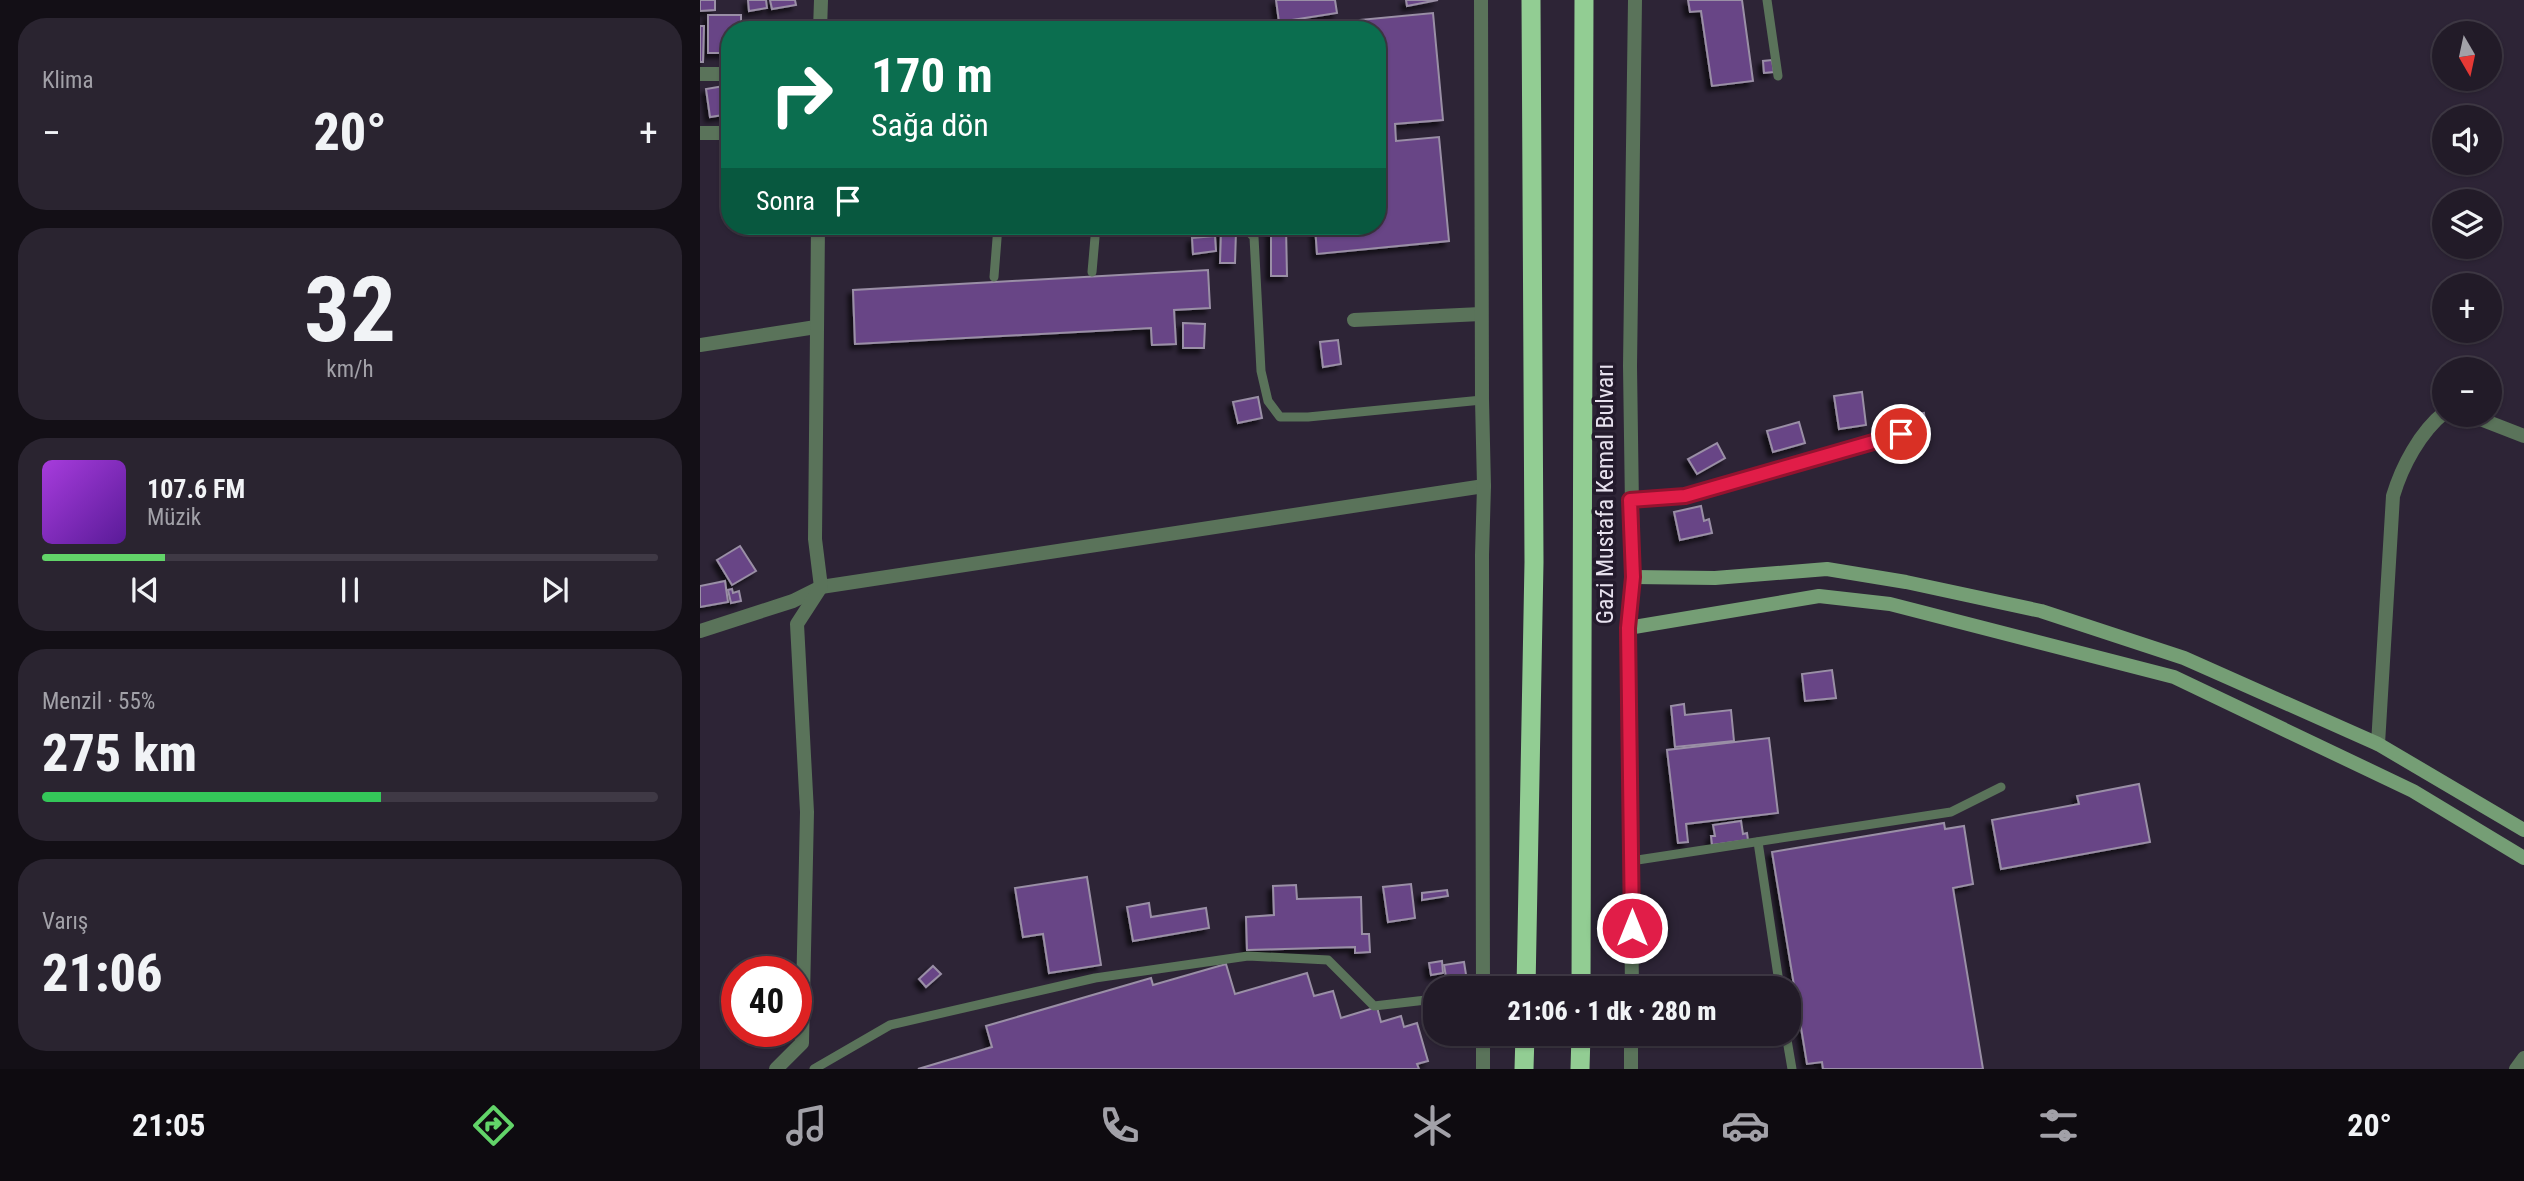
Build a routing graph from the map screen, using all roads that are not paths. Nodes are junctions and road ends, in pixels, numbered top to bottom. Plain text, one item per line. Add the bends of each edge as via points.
1 (821, 0) edge
2 (1481, 0) edge
3 (1531, 0) edge
4 (1584, 0) edge
5 (1767, 0) edge
6 (1639, 1) edge
7 (820, 21) edge
8 (700, 74) edge
9 (721, 74) edge
10 (1778, 76) dead end
11 (700, 133) edge
12 (721, 133) edge
13 (817, 235) edge
14 (997, 235) edge
15 (1095, 235) edge
16 (1252, 235) edge
17 (1092, 272) dead end
18 (994, 277) dead end
19 (1481, 314) junction
20 (1354, 320) dead end
21 (816, 327) junction
22 (700, 345) edge
23 (1482, 400) junction
24 (2432, 425) edge
25 (2501, 427) edge
26 (1901, 434) dead end
27 (2524, 436) edge
28 (1485, 486) junction
29 (1630, 500) junction
30 (1633, 577) junction
31 (821, 587) junction
32 (1628, 628) junction
33 (700, 631) edge
34 (2378, 744) junction
35 (2000, 787) dead end
36 (2524, 830) edge
37 (1758, 842) junction
38 (2524, 858) edge
39 (1631, 861) junction
40 (1483, 976) edge
41 (1526, 976) edge
42 (1581, 976) edge
43 (1632, 976) edge
44 (1778, 976) edge
45 (1423, 1000) edge
46 (1483, 1046) edge
47 (1525, 1046) edge
48 (1581, 1046) edge
49 (1631, 1046) edge
50 (1788, 1046) edge
51 (2524, 1058) edge
52 (776, 1069) edge
53 (814, 1069) edge
54 (1483, 1069) edge
55 (1524, 1069) edge
56 (1580, 1069) edge
57 (1631, 1069) edge
58 (1792, 1069) edge
59 (2516, 1069) edge

1 - 7 street
2 - 19 street
3 - 41 highway via 1534,562
4 - 42 highway, Gazi Mustafa Kemal Bulvarı
5 - 10 lane
6 - 29 street, Gazi Mustafa Kemal Bulvarı
8 - 9 street
11 - 12 street
13 - 21 street
14 - 18 lane
15 - 17 lane
16 - 23 lane via 1261,371 1268,401 1280,417
19 - 20 street
19 - 23 street
21 - 22 street
21 - 31 street via 814,539
23 - 28 street
24 - 34 street via 2393,496
25 - 27 street
26 - 29 lane via 1685,496
28 - 31 street
28 - 40 street
29 - 30 street, Gazi Mustafa Kemal Bulvarı
30 - 32 street, Gazi Mustafa Kemal Bulvarı
30 - 34 main road via 1716,578 1827,569 2041,611 2184,659
31 - 33 street via 793,601
31 - 52 street via 797,624 807,812 802,1043
32 - 38 main road via 1819,596 1890,604 2174,677 2413,791
32 - 39 street, Gazi Mustafa Kemal Bulvarı
34 - 36 main road
35 - 37 lane via 1951,812
37 - 39 lane
37 - 44 lane
39 - 43 street, Gazi Mustafa Kemal Bulvarı
45 - 53 lane via 1374,1006 1328,960 1248,956 1095,978 890,1025
46 - 54 street
47 - 55 highway
48 - 56 highway
49 - 57 street
50 - 58 lane
51 - 59 street

